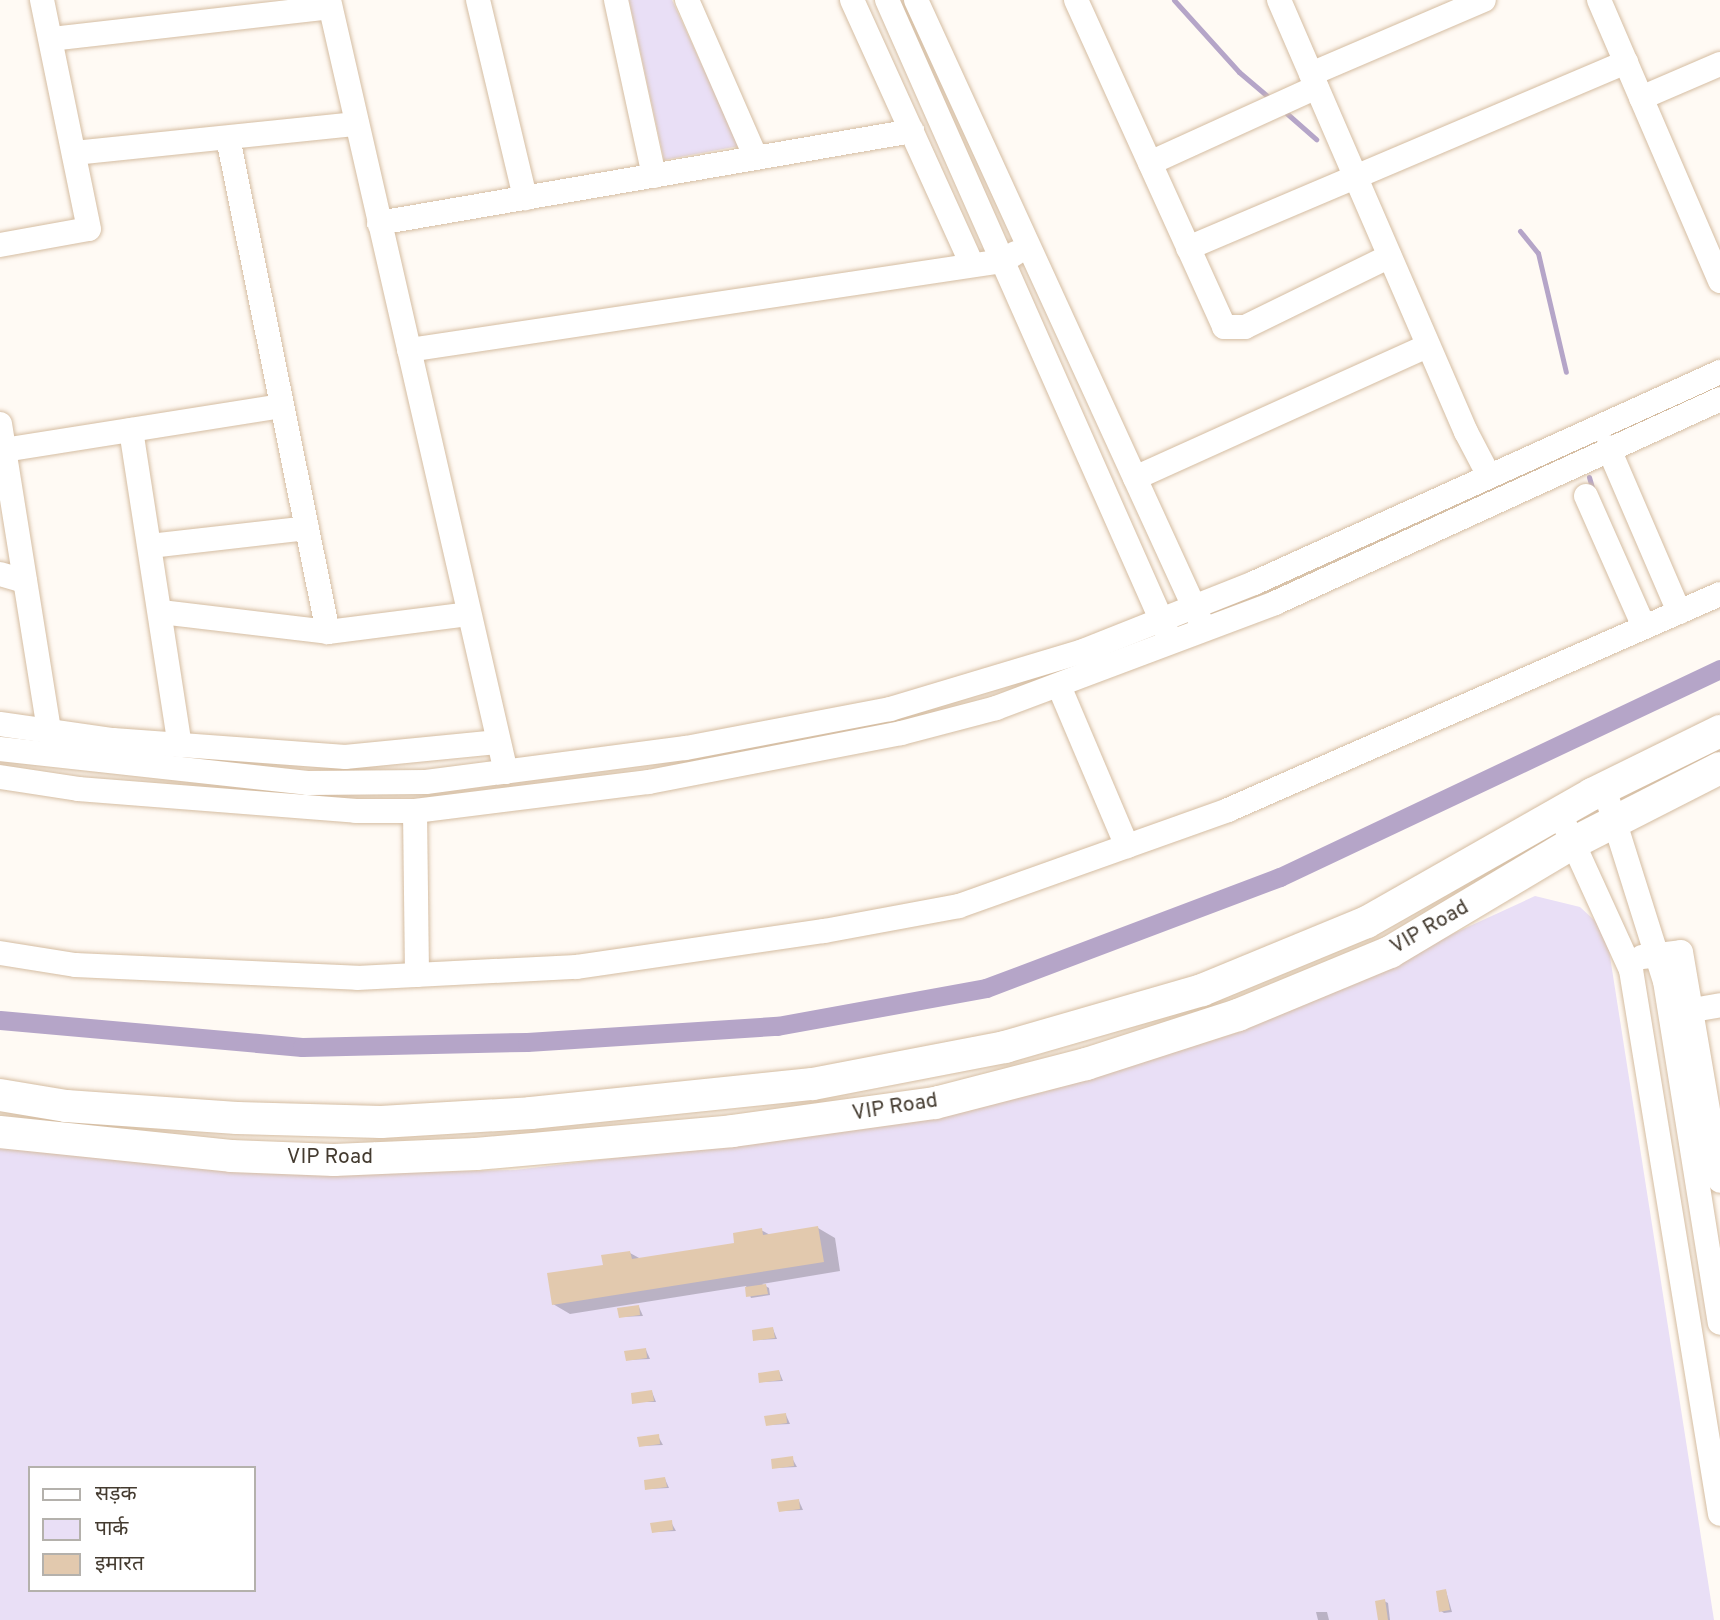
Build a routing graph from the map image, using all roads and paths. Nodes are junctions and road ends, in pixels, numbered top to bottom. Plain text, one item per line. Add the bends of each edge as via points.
1 (43, 0) edge
2 (478, 0) edge
3 (616, 0) edge
4 (687, 0) edge
5 (852, 0) edge
6 (887, 0) edge
7 (916, 0) edge
8 (1076, 0) edge
9 (1279, 0) edge
10 (1484, 0) edge
11 (1599, 0) edge
12 (329, 3) edge
13 (51, 39) junction
14 (1626, 62) junction
15 (1720, 64) edge
16 (1314, 81) junction
17 (1642, 98) junction
18 (357, 124) junction
19 (912, 131) junction
20 (228, 138) junction
21 (74, 153) junction
22 (756, 158) junction
23 (1150, 163) junction
24 (654, 176) junction
25 (1356, 177) junction
26 (525, 198) junction
27 (379, 223) junction
28 (1711, 234) edge
29 (0, 245) edge
30 (1029, 246) junction
31 (1188, 248) junction
32 (1390, 256) junction
33 (1003, 261) junction
34 (972, 264) junction
35 (1720, 281) edge
36 (1429, 346) junction
37 (409, 350) junction
38 (1720, 372) edge
39 (1720, 399) edge
40 (282, 406) junction
41 (0, 424) edge
42 (131, 430) junction
43 (1608, 447) junction
44 (4, 450) junction
45 (1489, 476) junction
46 (1135, 478) junction
47 (1586, 496) dead end
48 (307, 528) junction
49 (150, 546) junction
50 (0, 574) edge
51 (25, 581) junction
52 (1720, 594) edge
53 (1195, 607) junction
54 (161, 612) junction
55 (1679, 612) junction
56 (468, 614) junction
57 (1162, 620) junction
58 (1644, 627) junction
59 (1206, 631) junction
60 (328, 632) junction
61 (1172, 645) junction
62 (1059, 686) junction
63 (0, 724) edge
64 (49, 731) junction
65 (1720, 731) edge
66 (498, 741) junction
67 (180, 745) junction
68 (0, 749) edge
69 (1720, 768) edge
70 (506, 772) junction
71 (0, 777) edge
72 (1720, 778) edge
73 (1680, 786) junction
74 (1604, 788) junction
75 (415, 811) junction
76 (1559, 812) junction
77 (1616, 820) junction
78 (1573, 843) junction
79 (1127, 846) junction
80 (0, 953) edge
81 (1657, 954) junction
82 (1628, 961) junction
83 (417, 975) junction
84 (1720, 1005) edge
85 (1693, 1010) junction
86 (1711, 1061) edge
87 (0, 1095) edge
88 (0, 1132) edge
89 (1720, 1181) edge
90 (1720, 1323) edge
91 (1720, 1514) edge

1 - 13 street
2 - 26 street
3 - 24 street
4 - 22 street
5 - 19 street
6 - 33 street
7 - 30 street
8 - 23 street
9 - 16 street
10 - 16 street
11 - 14 street
12 - 13 street
12 - 18 street
13 - 21 street
14 - 17 street
14 - 25 street
15 - 17 street
16 - 23 street via 1290,99
16 - 25 street
17 - 28 street
18 - 20 street
18 - 27 street
19 - 22 street
19 - 34 street
20 - 21 street
20 - 40 street
21 - 29 street via 89,229
22 - 24 street
23 - 31 street
24 - 26 street
25 - 31 street
25 - 32 street
26 - 27 street
27 - 37 street
28 - 35 street
30 - 33 street
30 - 46 street
31 - 32 street via 1224,327 1232,330
32 - 36 street
33 - 34 street
33 - 57 street
34 - 37 street
36 - 45 street
36 - 46 street
37 - 56 street
38 - 45 street
39 - 43 street
40 - 42 street
40 - 48 street
41 - 44 street
42 - 44 street
42 - 49 street
43 - 55 street
43 - 59 street via 1445,527
44 - 51 street
45 - 53 street
46 - 53 street
47 - 58 street
48 - 49 street
48 - 60 street
49 - 54 street
50 - 51 street
51 - 64 street
52 - 55 street
53 - 57 street
53 - 59 street
54 - 60 street
54 - 67 street
55 - 58 street
56 - 60 street
56 - 66 street
57 - 61 street
57 - 70 street via 1083,651 890,709 686,748
58 - 79 street via 1228,810
59 - 61 street
61 - 62 street
62 - 75 street via 901,733 649,782
62 - 79 street
63 - 64 street
64 - 67 street
65 - 74 main road, VIP Road
66 - 67 street via 345,757
66 - 70 street
68 - 70 street via 307,783 426,782
69 - 73 main road, VIP Road
71 - 75 street via 78,789 356,811
72 - 73 street
73 - 77 main road, VIP Road
74 - 76 main road, VIP Road
74 - 77 street
75 - 83 street
76 - 78 street
76 - 87 main road, VIP Road via 1367,922 1202,990 1005,1047 813,1084 531,1113 381,1122 224,1118 66,1106
77 - 78 main road, VIP Road
77 - 81 street
78 - 82 street
78 - 88 main road, VIP Road via 1390,952 1237,1015 1086,1064 935,1103 733,1131 476,1154 334,1160 232,1156
79 - 83 street via 959,906 838,929 577,967
80 - 83 street via 75,965 357,978
81 - 82 street
81 - 85 street via 1681,952
81 - 90 street
82 - 91 street
84 - 85 street
85 - 86 street
86 - 89 street

